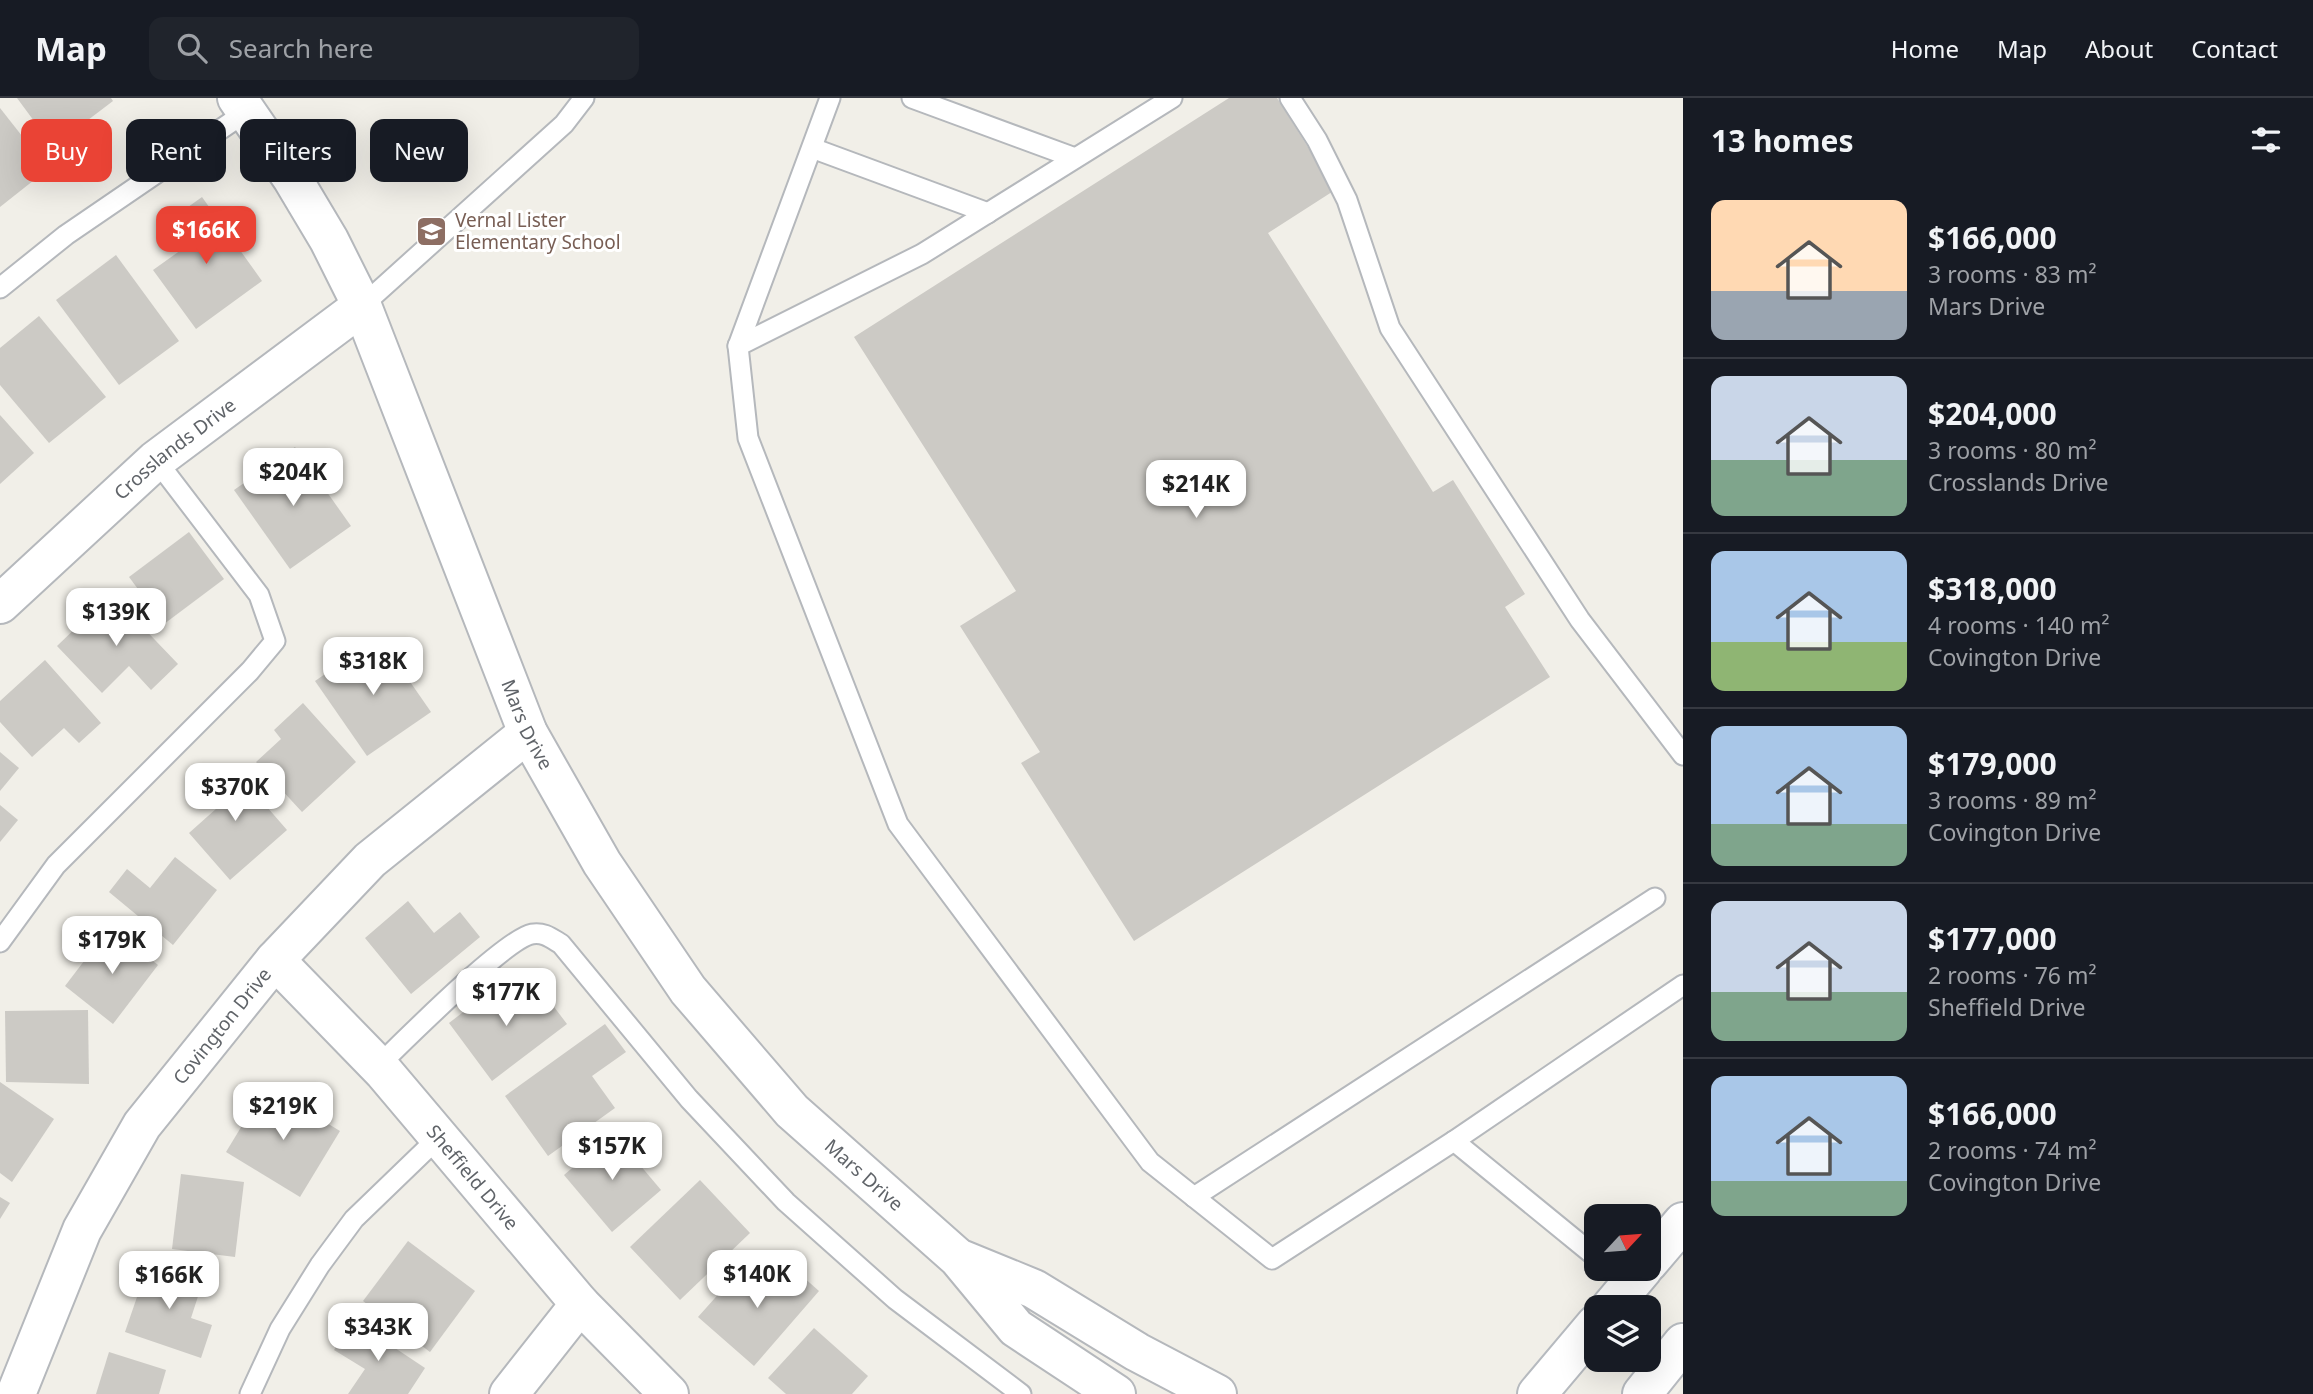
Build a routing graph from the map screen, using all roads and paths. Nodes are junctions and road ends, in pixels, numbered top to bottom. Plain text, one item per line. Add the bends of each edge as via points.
1 (584, 98) edge
2 (830, 98) edge
3 (912, 98) edge
4 (1290, 98) edge
5 (1163, 100) edge
6 (242, 105) edge
7 (812, 148) junction
8 (1075, 158) junction
9 (988, 213) junction
10 (0, 288) edge
11 (362, 306) junction
12 (738, 346) junction
13 (156, 460) junction
14 (0, 604) edge
15 (528, 733) junction
16 (1683, 755) edge
17 (1655, 898) dead end
18 (0, 942) edge
19 (275, 960) junction
20 (1683, 985) edge
21 (378, 1066) junction
22 (439, 1137) junction
23 (1454, 1141) junction
24 (1194, 1197) junction
25 (1683, 1222) edge
26 (1661, 1245) edge
27 (1584, 1247) edge
28 (957, 1258) junction
29 (580, 1304) junction
30 (1584, 1338) edge
31 (1683, 1343) edge
32 (16, 1394) edge
33 (250, 1394) edge
34 (509, 1394) edge
35 (669, 1394) edge
36 (1021, 1394) edge
37 (1116, 1394) edge
38 (1217, 1394) edge
39 (1536, 1394) edge
40 (1642, 1394) edge

1 - 11 lane via 564,124
2 - 7 lane
3 - 8 lane
4 - 16 lane via 1347,200 1390,328 1580,620
5 - 8 lane
6 - 10 lane
6 - 11 street, Mars Drive via 298,188
7 - 9 lane
7 - 12 lane
8 - 9 lane
9 - 12 lane via 922,254
11 - 13 street, Crosslands Drive
11 - 15 street, Mars Drive
12 - 24 lane via 748,438 898,824 1150,1162
13 - 14 street, Crosslands Drive
13 - 18 lane via 259,595 275,641 56,865
15 - 19 street, Covington Drive via 370,860
15 - 28 street, Mars Drive via 602,863 688,990 792,1111
17 - 24 lane
19 - 21 street, Sheffield Drive
19 - 32 street, Covington Drive via 142,1125 82,1230
20 - 23 lane
21 - 22 street, Sheffield Drive
21 - 36 lane via 500,954 530,934 544,934 561,944 689,1099 786,1202 895,1299
22 - 29 street, Sheffield Drive
22 - 33 lane via 354,1219 320,1265 280,1329
23 - 24 lane via 1272,1259
23 - 27 lane
25 - 26 street
28 - 37 street, Mars Drive via 1016,1328
28 - 38 street, Mars Drive via 1034,1289
29 - 34 street
29 - 35 street, Sheffield Drive
30 - 39 street
31 - 40 street

